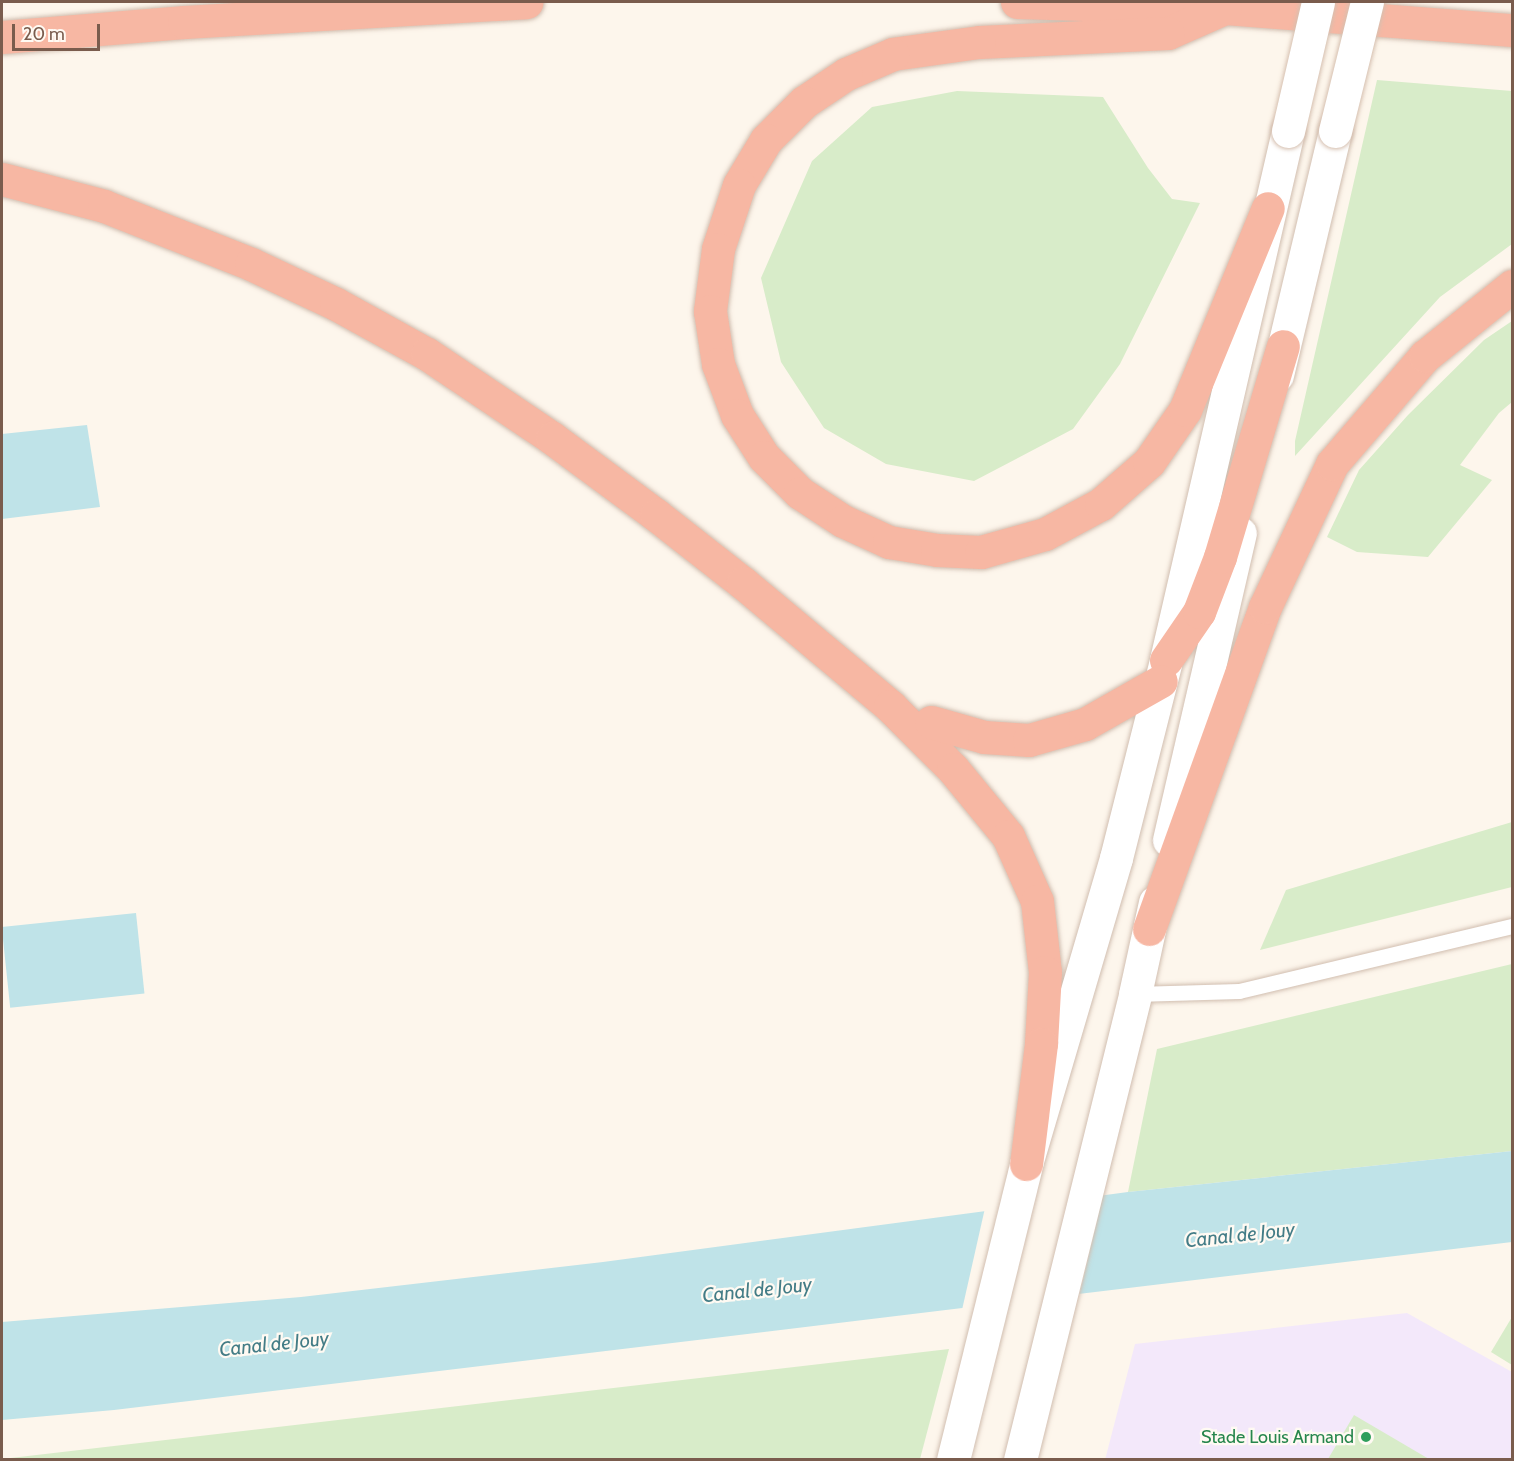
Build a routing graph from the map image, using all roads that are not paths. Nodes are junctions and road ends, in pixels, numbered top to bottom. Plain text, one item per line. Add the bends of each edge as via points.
1 (526, 2) edge
2 (1017, 2) edge
3 (1318, 2) edge
4 (1367, 2) edge
5 (1225, 8) junction
6 (1512, 30) edge
7 (2, 37) edge
8 (2, 179) edge
9 (1268, 208) junction
10 (1512, 286) edge
11 (1283, 346) junction
12 (1163, 670) junction
13 (931, 722) dead end
14 (1512, 926) edge
15 (1149, 929) junction
16 (1135, 994) junction
17 (1026, 1164) junction
18 (953, 1460) edge
19 (1020, 1460) edge

1 - 7 highway
2 - 5 highway
3 - 9 main road, bridge
4 - 11 main road, bridge
5 - 6 highway
5 - 9 highway via 1168,33 979,42 893,54 846,74 804,102 766,140 739,185 718,249 710,311 718,364 737,416 764,457 800,493 843,521 889,542 981,552 1044,534 1101,504 1149,462 1185,410
8 - 17 highway via 104,206 251,264 428,354 656,515 890,706 953,769 1008,836 1037,901 1045,972 1041,1044
9 - 12 main road
10 - 15 highway via 1425,356 1332,464 1265,608
11 - 12 highway via 1220,557 1199,612
11 - 15 main road
12 - 13 highway via 1085,724 1029,740 984,737
12 - 17 main road via 1107,895
14 - 16 lane via 1239,991
15 - 16 main road
16 - 19 main road
17 - 18 main road

